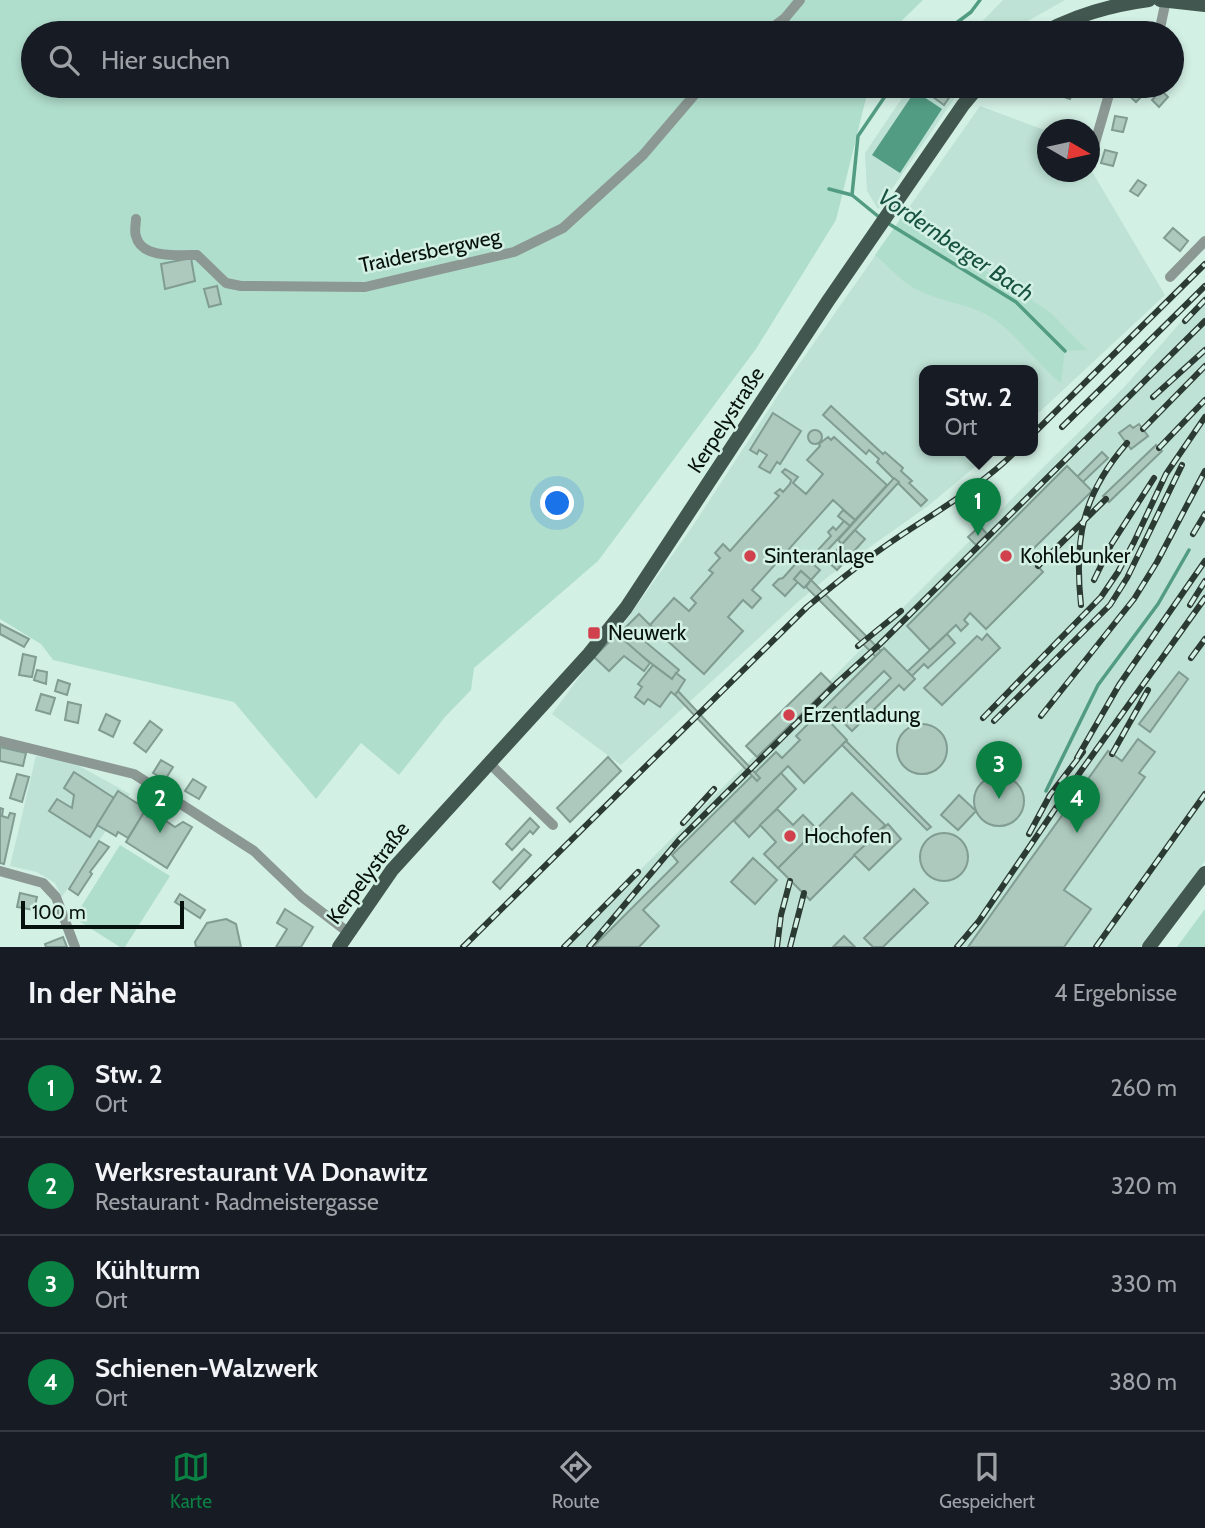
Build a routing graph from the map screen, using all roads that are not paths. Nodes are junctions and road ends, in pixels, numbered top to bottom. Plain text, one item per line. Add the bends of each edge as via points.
1 (800, 0) edge
2 (1149, 0) edge
3 (1160, 0) edge
4 (1166, 0) edge
5 (1205, 5) edge
6 (781, 21) edge
7 (1069, 21) edge
8 (1162, 21) edge
9 (692, 98) edge
10 (970, 98) edge
11 (1108, 98) edge
12 (1100, 125) edge
13 (136, 219) dead end
14 (1205, 241) edge
15 (1170, 277) dead end
16 (0, 741) edge
17 (489, 762) junction
18 (553, 825) dead end
19 (0, 871) edge
20 (1205, 873) edge
21 (349, 933) junction
22 (75, 947) edge
23 (339, 947) edge
24 (1149, 947) edge

1 - 6 street
2 - 7 main road
3 - 4 main road
4 - 5 main road
4 - 8 street
9 - 13 street, Traidersbergweg via 643,155 563,228 514,252 425,274 365,287 241,286 226,283 197,255 165,255 145,249 136,237
10 - 17 main road, Kerpelystraße via 828,301 626,608
11 - 12 street
14 - 15 street
16 - 21 street via 134,774 254,851
17 - 18 street
17 - 21 main road, Kerpelystraße via 392,870
19 - 22 street via 43,883 56,897
20 - 24 main road
21 - 23 main road, Kerpelystraße

